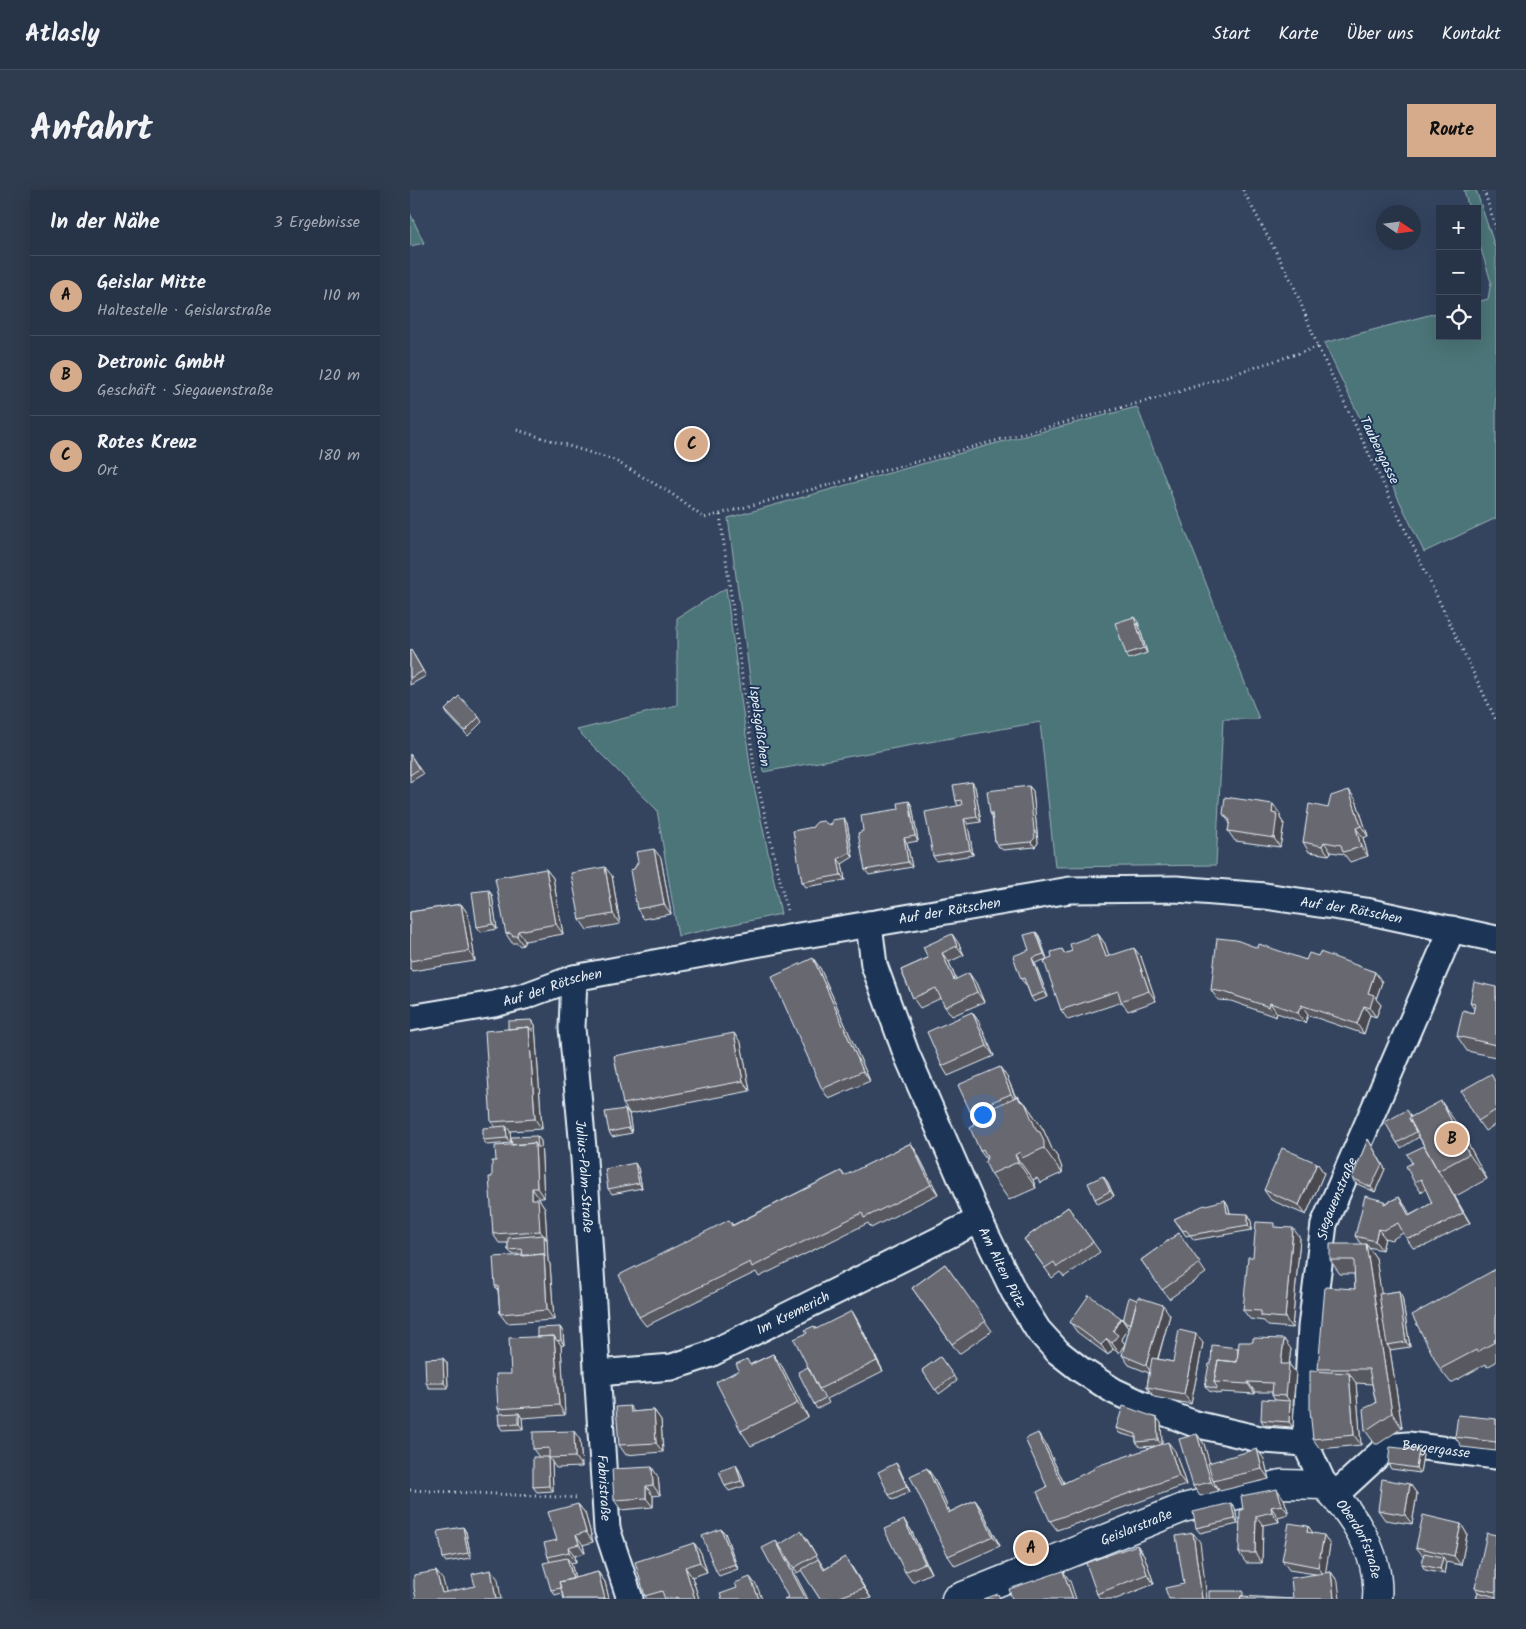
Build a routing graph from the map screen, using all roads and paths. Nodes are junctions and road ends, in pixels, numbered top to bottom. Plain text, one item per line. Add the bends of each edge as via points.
1 (1243, 190) edge
2 (1484, 190) edge
3 (1496, 229) edge
4 (1318, 346) junction
5 (517, 430) dead end
6 (720, 515) junction
7 (1496, 720) edge
8 (869, 924) junction
9 (1452, 929) junction
10 (793, 937) junction
11 (1496, 939) edge
12 (574, 978) junction
13 (410, 1018) edge
14 (979, 1220) junction
15 (597, 1374) junction
16 (1305, 1443) junction
17 (1496, 1456) edge
18 (410, 1490) edge
19 (1329, 1490) junction
20 (605, 1499) junction
21 (630, 1599) edge
22 (956, 1599) edge
23 (1377, 1599) edge

1 - 4 path, Taubengasse via 1292,284
2 - 3 path
4 - 6 path via 1165,396
4 - 7 path, Taubengasse
5 - 6 path via 614,460 672,494 704,518
6 - 10 path, Ispelsgäßchen via 755,772
8 - 9 street, Auf der Rötschen via 1070,890 1176,889 1265,896 1366,911
8 - 10 street, Auf der Rötschen
8 - 14 street, Am Alten Pütz via 874,965 903,1044
9 - 11 street, Auf der Rötschen
9 - 16 street, Siegauenstraße via 1324,1224 1311,1327
10 - 12 street, Auf der Rötschen
12 - 13 street, Auf der Rötschen via 494,1004
12 - 15 street, Julius-Palm-Straße via 572,1028 584,1159
14 - 15 street, Im Kremerich via 708,1355 672,1367
14 - 16 street, Am Alten Pütz via 1014,1292 1038,1330 1081,1370 1114,1391 1195,1424 1264,1440
15 - 20 street, Fabristraße
16 - 19 street, Siegauenstraße
17 - 19 street, Bergergasse via 1408,1445 1387,1447
18 - 20 path
19 - 22 street, Geislarstraße via 1281,1484 1183,1508
19 - 23 street, Oberdorfstraße via 1365,1539 1374,1560
20 - 21 street, Fabristraße via 607,1529

